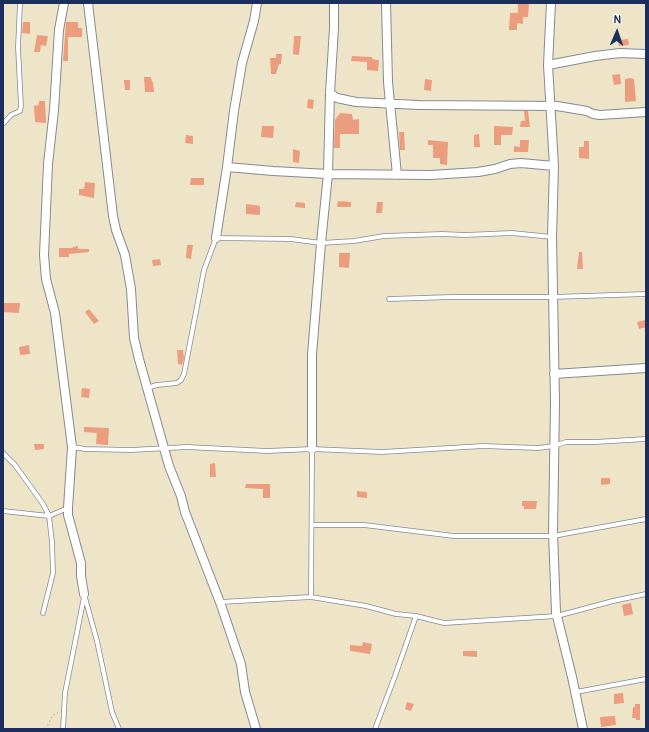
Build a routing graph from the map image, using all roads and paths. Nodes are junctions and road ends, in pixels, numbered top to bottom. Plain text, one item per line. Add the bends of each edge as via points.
1 (20, 3) edge
2 (64, 3) edge
3 (88, 3) edge
4 (257, 3) edge
5 (334, 3) edge
6 (386, 3) edge
7 (551, 3) edge
8 (646, 54) edge
9 (548, 65) junction
10 (330, 94) junction
11 (390, 103) junction
12 (550, 106) junction
13 (646, 112) edge
14 (3, 124) edge
15 (554, 166) junction
16 (227, 167) junction
17 (328, 174) junction
18 (397, 175) junction
19 (552, 237) junction
20 (216, 238) junction
21 (321, 242) junction
22 (646, 294) edge
23 (552, 297) junction
24 (389, 299) dead end
25 (646, 368) edge
26 (554, 374) junction
27 (147, 388) junction
28 (646, 439) edge
29 (554, 446) junction
30 (72, 447) junction
31 (164, 449) junction
32 (312, 449) junction
33 (3, 453) edge
34 (68, 508) junction
35 (3, 511) edge
36 (49, 516) junction
37 (646, 519) edge
38 (312, 525) junction
39 (553, 536) junction
40 (84, 594) junction
41 (646, 594) edge
42 (312, 597) junction
43 (220, 602) junction
44 (43, 613) dead end
45 (416, 616) junction
46 (557, 616) junction
47 (646, 679) edge
48 (576, 692) junction
49 (64, 709) junction
50 (46, 729) edge
51 (63, 729) edge
52 (119, 729) edge
53 (256, 729) edge
54 (375, 729) edge
55 (583, 729) edge

1 - 14 lane via 18,47 21,106 20,111 11,115
2 - 30 street via 59,30 48,164 44,255
3 - 27 street via 113,216 125,255 131,288 134,338
4 - 16 street via 242,63
5 - 10 street
6 - 11 street
7 - 9 street
8 - 9 street via 620,53
9 - 12 street
10 - 11 street via 346,101
10 - 17 street
11 - 12 street
11 - 18 street
12 - 13 street via 600,115
12 - 15 street
15 - 18 street via 510,164 478,172
15 - 19 street
16 - 17 street
16 - 20 street
17 - 18 street
17 - 21 street
19 - 21 lane via 512,232 384,236 354,241
19 - 23 street
20 - 21 lane
20 - 27 lane via 204,270 184,374 177,383 157,384
21 - 32 street via 312,355
22 - 23 lane
23 - 24 lane
23 - 26 street
25 - 26 street
26 - 29 street
27 - 31 street
28 - 29 lane via 566,442
29 - 32 lane via 483,446 382,452
29 - 39 street
30 - 31 lane
30 - 34 street
31 - 32 lane
31 - 43 street via 186,517
32 - 38 lane
33 - 36 lane via 15,465
34 - 36 lane
34 - 40 street via 81,563
35 - 36 lane
36 - 44 lane via 53,573
37 - 39 lane
38 - 39 lane via 364,526 454,536
38 - 42 lane
39 - 46 street
40 - 49 lane
40 - 52 lane via 112,712
41 - 46 lane
42 - 43 lane
42 - 45 lane
43 - 53 street via 241,664 245,692
45 - 46 lane via 444,623
45 - 54 lane
46 - 48 street
47 - 48 lane
48 - 55 street
49 - 50 path via 52,716
49 - 51 lane

